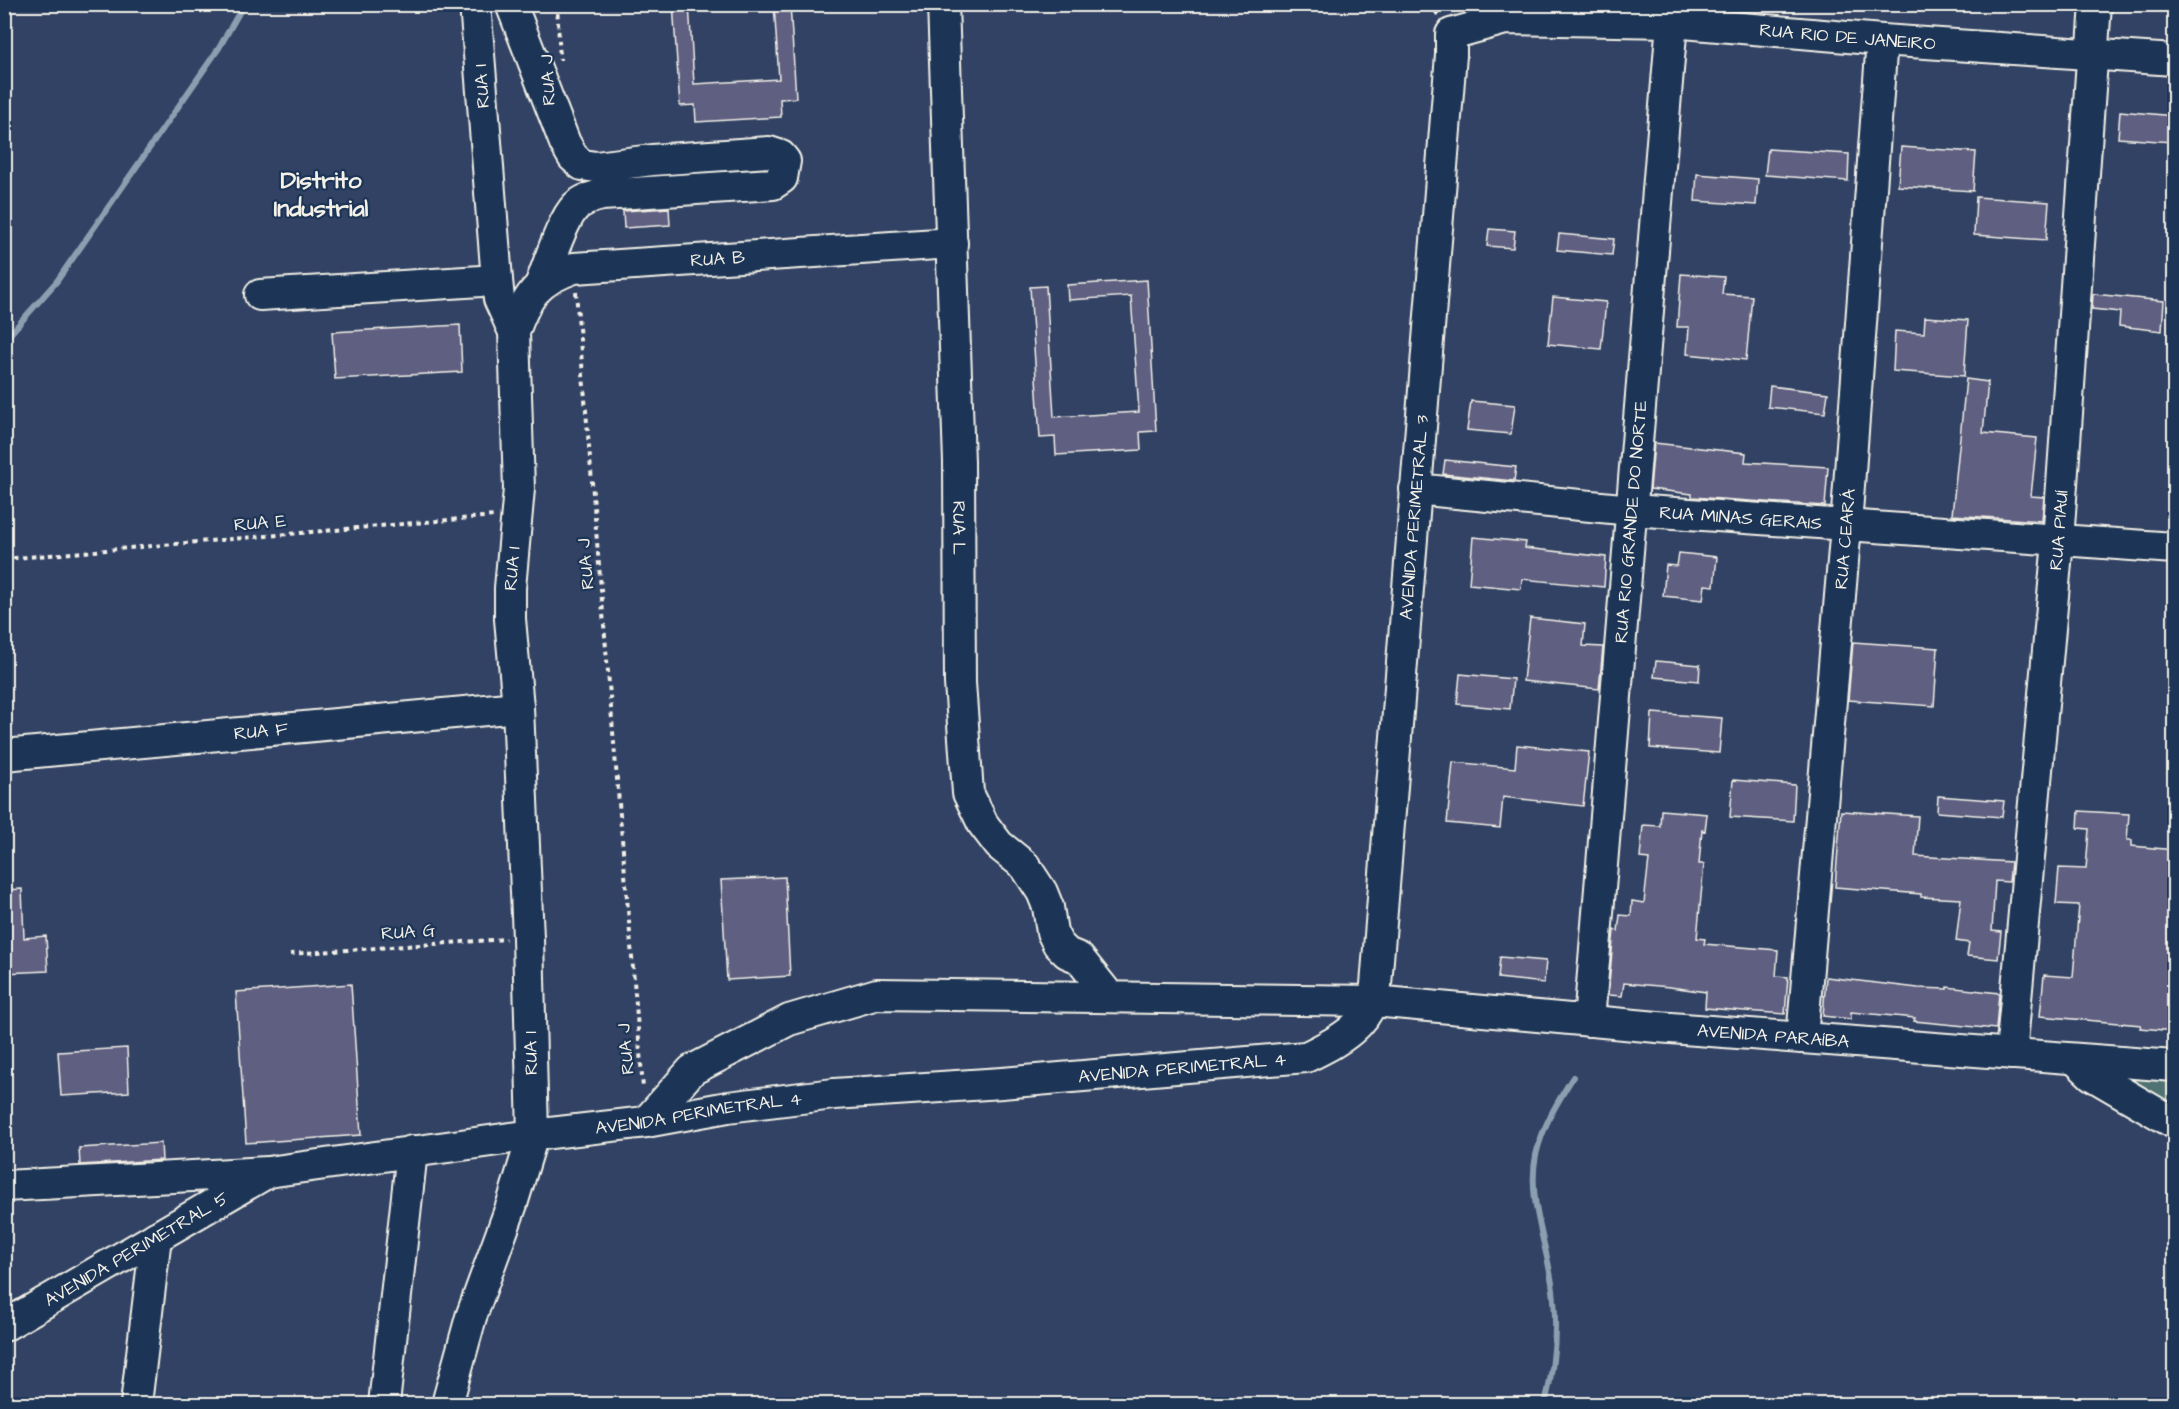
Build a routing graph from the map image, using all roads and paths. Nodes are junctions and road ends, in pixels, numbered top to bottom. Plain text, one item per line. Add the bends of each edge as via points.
1 (475, 4) edge
2 (511, 4) edge
3 (557, 4) edge
4 (943, 4) edge
5 (2096, 4) edge
6 (1672, 22) junction
7 (1451, 34) joint
8 (1882, 40) junction
9 (2092, 54) junction
10 (2175, 60) edge
11 (560, 62) dead end
12 (952, 243) junction
13 (574, 268) junction
14 (497, 280) junction
15 (541, 283) junction
16 (260, 295) dead end
17 (514, 332) junction
18 (1415, 489) junction
19 (1632, 510) junction
20 (518, 514) junction
21 (1846, 526) junction
22 (2058, 541) junction
23 (2175, 548) edge
24 (4, 559) edge
25 (518, 707) junction
26 (4, 755) edge
27 (528, 938) junction
28 (290, 954) dead end
29 (1375, 993) junction
30 (1110, 997) junction
31 (1590, 1012) junction
32 (1803, 1028) junction
33 (2012, 1044) junction
34 (2175, 1047) edge
35 (2076, 1060) junction
36 (2175, 1066) edge
37 (646, 1122) junction
38 (2175, 1123) edge
39 (532, 1134) junction
40 (412, 1151) junction
41 (268, 1172) junction
42 (4, 1186) edge
43 (156, 1237) junction
44 (4, 1326) edge
45 (136, 1404) edge
46 (384, 1404) edge
47 (447, 1404) edge

1 - 14 street, RUA I
2 - 15 street via 565,142 582,165 769,152 785,161 783,178 773,184 588,198 569,215
3 - 11 path, RUA J
4 - 12 street, RUA L
5 - 9 street, RUA PIAUÍ
6 - 7 street, RUA RIO DE JANEIRO via 1505,19
6 - 8 street, RUA RIO DE JANEIRO
6 - 19 street, RUA RIO GRANDE DO NORTE
7 - 18 street, AVENIDA PERIMETRAL 3
8 - 9 street, RUA RIO DE JANEIRO
8 - 21 street, RUA CEARÁ
9 - 10 street, RUA RIO DE JANEIRO
9 - 22 street, RUA PIAUÍ
12 - 13 street, RUA B
12 - 30 street, RUA L via 960,462 960,684 968,793 983,824 999,845 1025,866 1042,892 1058,944 1079,958
13 - 15 street, RUA B
13 - 37 path, RUA J
14 - 16 street
14 - 17 street, RUA I via 500,299
15 - 17 street via 530,295
17 - 20 street, RUA I
18 - 19 street, RUA MINAS GERAIS
18 - 29 street, AVENIDA PERIMETRAL 3
19 - 21 street, RUA MINAS GERAIS
19 - 31 street, RUA RIO GRANDE DO NORTE
20 - 24 path, RUA E
20 - 25 street, RUA I via 510,588
21 - 22 street, RUA MINAS GERAIS
21 - 32 street, RUA CEARÁ
22 - 23 street, RUA MINAS GERAIS
22 - 33 street, RUA PIAUÍ
25 - 26 street, RUA F
25 - 27 street, RUA I
27 - 28 path, RUA G
27 - 39 street, RUA I
29 - 30 street, AVENIDA PARAÍBA
29 - 31 street, AVENIDA PARAÍBA
29 - 37 street, AVENIDA PERIMETRAL 4 via 1360,1022 1350,1032 1306,1057 834,1094
30 - 37 street, AVENIDA PARAÍBA via 877,994 789,1020 692,1070
31 - 32 street, AVENIDA PARAÍBA
32 - 33 street, AVENIDA PARAÍBA
33 - 34 street, AVENIDA PARAÍBA
33 - 35 street, AVENIDA PARAÍBA
35 - 36 street, AVENIDA PARAÍBA
35 - 38 street via 2092,1075
37 - 39 street, AVENIDA PERIMETRAL 4
39 - 40 street, AVENIDA PERIMETRAL 4
39 - 47 street, RUA I via 512,1204 471,1317
40 - 41 street, AVENIDA PERIMETRAL 4
40 - 46 street
41 - 42 street, AVENIDA PERIMETRAL 4
41 - 43 street, AVENIDA PERIMETRAL 5
43 - 44 street, AVENIDA PERIMETRAL 5
43 - 45 street

